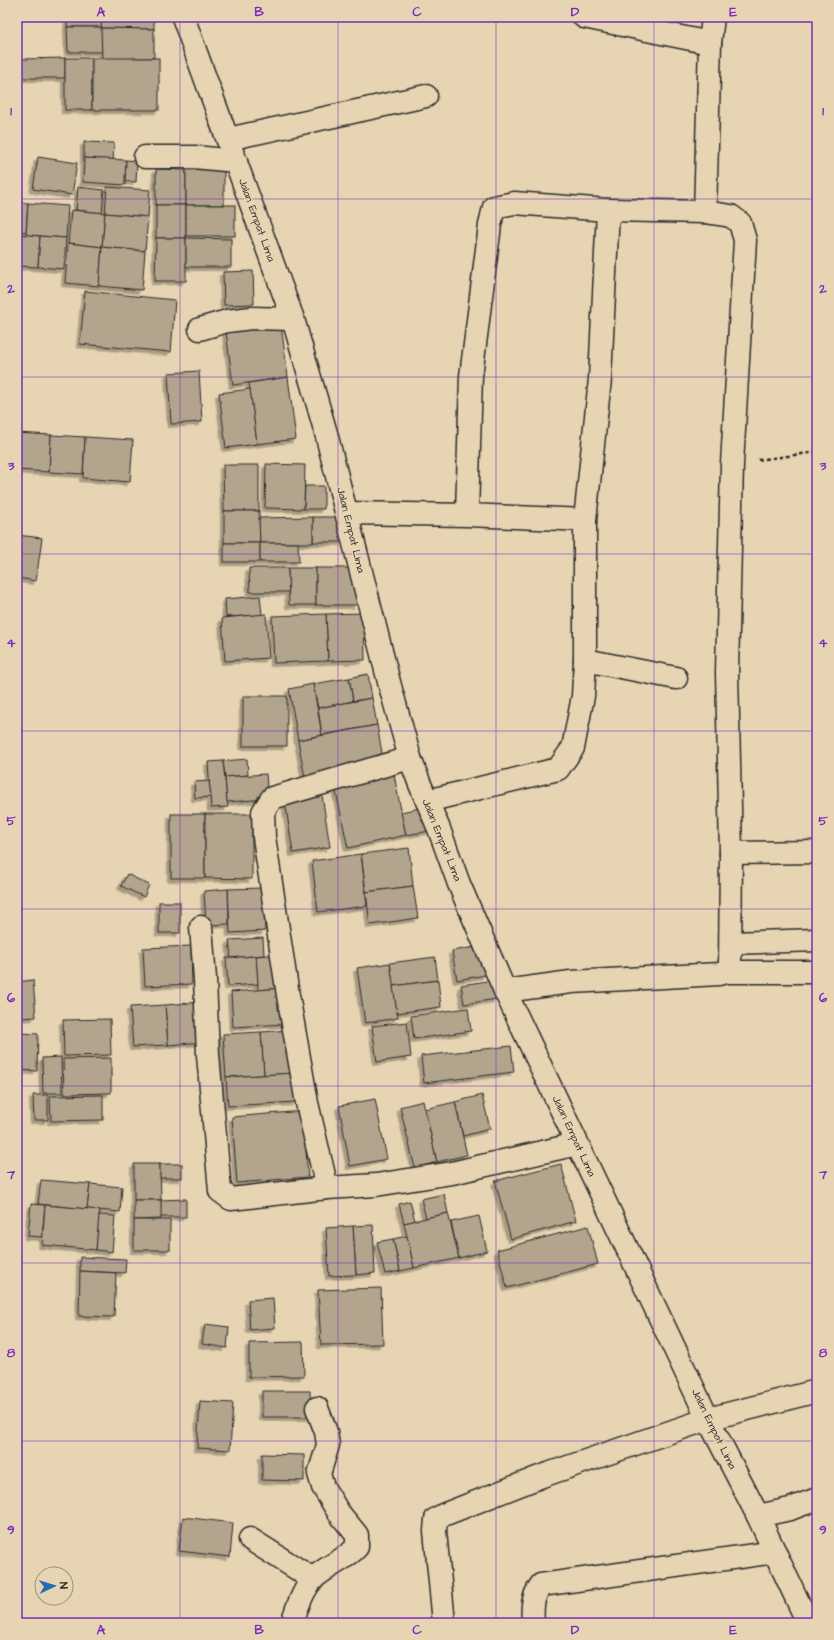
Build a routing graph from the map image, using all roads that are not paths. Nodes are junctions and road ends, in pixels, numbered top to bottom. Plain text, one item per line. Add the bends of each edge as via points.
1 (183, 17) edge
2 (584, 17) edge
3 (714, 17) edge
4 (710, 43) junction
5 (426, 96) dead end
6 (228, 139) junction
7 (145, 157) dead end
8 (236, 161) junction
9 (608, 210) junction
10 (705, 212) junction
11 (293, 319) junction
12 (200, 329) dead end
13 (347, 513) junction
14 (466, 515) junction
15 (585, 520) junction
16 (585, 660) junction
17 (676, 678) dead end
18 (410, 758) junction
19 (427, 801) junction
20 (817, 852) edge
21 (731, 853) junction
22 (201, 927) dead end
23 (817, 940) edge
24 (731, 943) junction
25 (726, 972) junction
26 (817, 972) edge
27 (505, 991) junction
28 (577, 1144) junction
29 (327, 1188) junction
30 (817, 1391) edge
31 (317, 1408) dead end
32 (708, 1419) junction
33 (817, 1499) edge
34 (758, 1516) junction
35 (250, 1539) dead end
36 (775, 1552) junction
37 (313, 1579) junction
38 (292, 1623) edge
39 (444, 1623) edge
40 (533, 1623) edge
41 (808, 1623) edge

1 - 6 street, Jalan Empat Lima
2 - 4 street
3 - 4 street
4 - 10 street
5 - 6 street
6 - 8 street, Jalan Empat Lima
7 - 8 street via 194,157
8 - 11 street, Jalan Empat Lima
9 - 10 street
9 - 14 street via 514,202 494,207 471,376
9 - 15 street via 600,379
10 - 21 street via 731,216 740,223 745,240 732,464 727,672
11 - 12 street via 250,318 227,321
11 - 13 street, Jalan Empat Lima
13 - 14 street
13 - 18 street, Jalan Empat Lima via 367,600
14 - 15 street
15 - 16 street
16 - 17 street
16 - 19 street via 583,696 573,748 558,769
18 - 19 street, Jalan Empat Lima
18 - 29 street via 272,798 263,812 264,837 289,1003 307,1104
19 - 27 street, Jalan Empat Lima
20 - 21 street
21 - 24 street
22 - 29 street via 208,1055 220,1190 231,1199
23 - 24 street
24 - 25 street via 730,966
25 - 26 street
25 - 27 street via 571,982
27 - 28 street, Jalan Empat Lima
28 - 29 street via 452,1173 376,1185
28 - 32 street, Jalan Empat Lima
30 - 32 street
31 - 37 street via 328,1445 319,1474 322,1487 357,1535 357,1547 351,1554
32 - 34 street, Jalan Empat Lima
32 - 39 street via 542,1476 436,1519
33 - 34 street via 790,1509
34 - 36 street, Jalan Empat Lima
35 - 37 street
36 - 40 street via 541,1585 534,1595
36 - 41 street, Jalan Empat Lima
37 - 38 street via 303,1595

